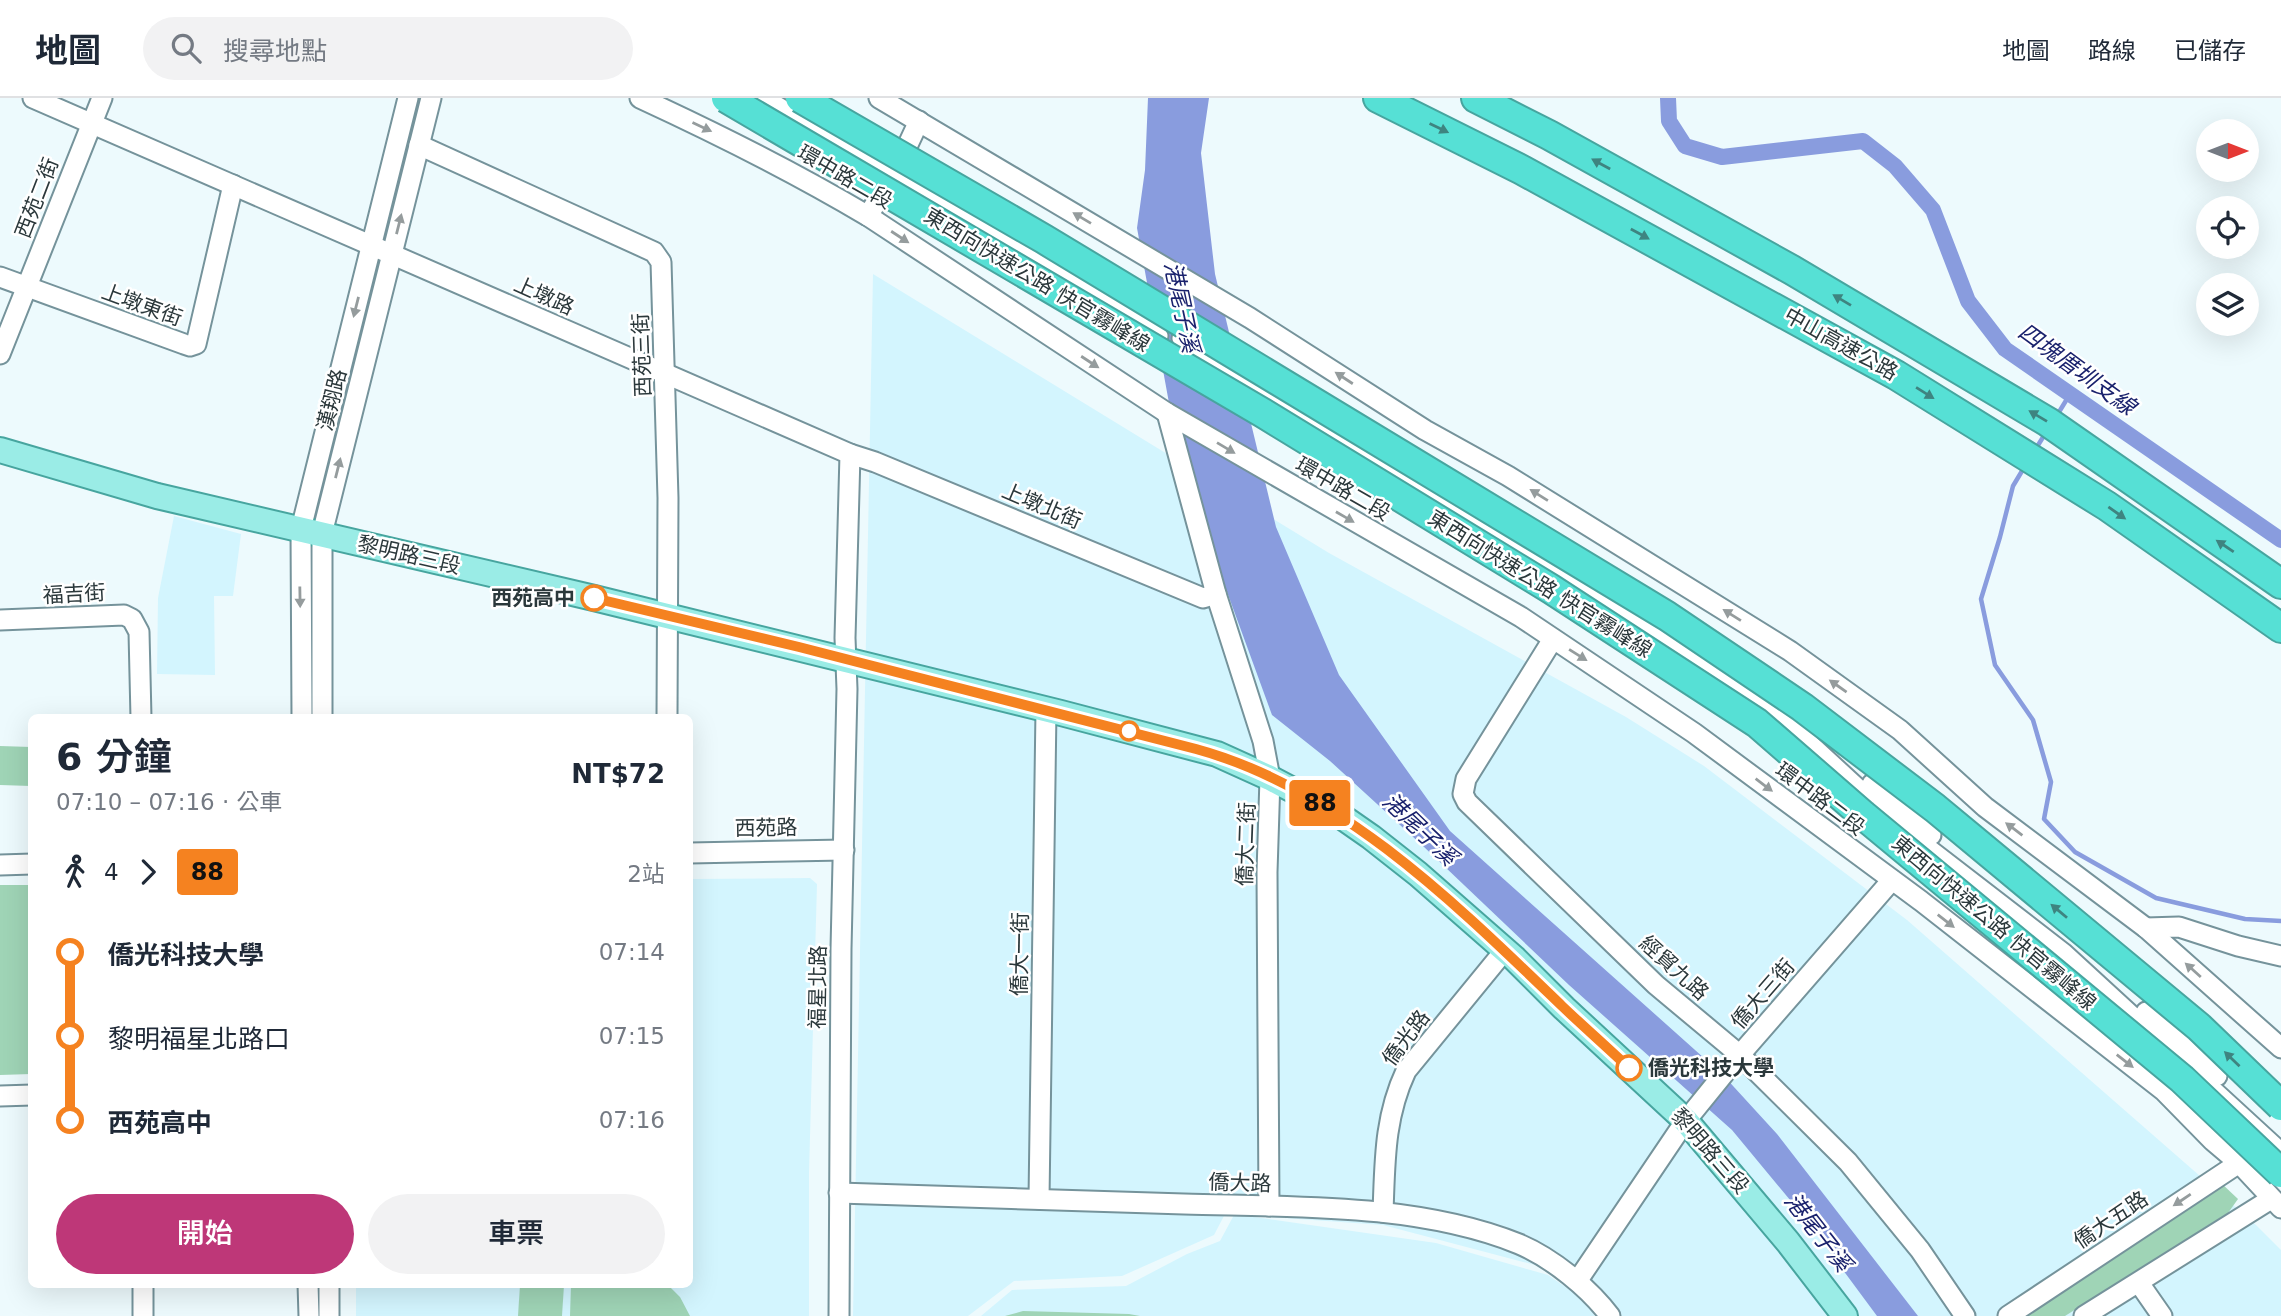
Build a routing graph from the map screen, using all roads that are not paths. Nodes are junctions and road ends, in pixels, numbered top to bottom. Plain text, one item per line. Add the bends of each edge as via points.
1 (33, 98) edge
2 (102, 98) edge
3 (408, 98) edge
4 (431, 98) edge
5 (640, 98) edge
6 (726, 98) edge
7 (763, 98) edge
8 (781, 98) edge
9 (800, 98) edge
10 (878, 98) edge
11 (1378, 98) edge
12 (1476, 98) edge
13 (919, 121) junction
14 (91, 123) junction
15 (419, 145) junction
16 (894, 170) junction
17 (233, 185) junction
18 (868, 216) junction
19 (372, 246) junction
20 (392, 254) junction
21 (0, 277) edge
22 (27, 288) junction
23 (1154, 327) junction
24 (0, 354) edge
25 (665, 373) junction
26 (1167, 413) junction
27 (0, 450) edge
28 (850, 454) junction
29 (311, 532) junction
30 (2281, 584) edge
31 (1216, 594) junction
32 (667, 616) junction
33 (0, 621) edge
34 (2281, 628) edge
35 (1553, 639) junction
36 (845, 659) junction
37 (1046, 710) junction
38 (141, 714) edge
39 (302, 714) edge
40 (322, 714) edge
41 (667, 714) edge
42 (1270, 778) junction
43 (844, 850) junction
44 (693, 853) edge
45 (28, 864) edge
46 (0, 865) edge
47 (1892, 880) junction
48 (2146, 928) junction
49 (1505, 950) junction
50 (2281, 956) edge
51 (2281, 1048) edge
52 (1736, 1060) junction
53 (28, 1095) edge
54 (0, 1097) edge
55 (2281, 1106) edge
56 (1686, 1121) junction
57 (2281, 1138) edge
58 (2281, 1153) edge
59 (2239, 1163) junction
60 (839, 1193) junction
61 (2278, 1193) edge
62 (1039, 1199) junction
63 (1269, 1206) junction
64 (1383, 1212) junction
65 (1578, 1280) junction
66 (2139, 1283) junction
67 (142, 1288) edge
68 (308, 1288) edge
69 (329, 1288) edge
70 (143, 1316) edge
71 (309, 1316) edge
72 (329, 1316) edge
73 (839, 1316) edge
74 (1610, 1316) edge
75 (1844, 1316) edge
76 (1965, 1316) edge
77 (2008, 1316) edge
78 (2084, 1316) edge
79 (2162, 1316) edge

1 - 14 street, 上墩路
2 - 14 street, 西苑二街
3 - 19 street, 漢翔路
4 - 15 street, 漢翔路
5 -> 18 street, 環中路二段 via 746,147
6 - 61 highway, 東西向快速公路 快官霧峰線, bridge via 1275,420 1551,589 1757,723 2182,1079
7 - 16 street, 環中路二段
8 - 16 street, 環中路二段
55 -> 9 highway, 東西向快速公路 快官霧峰線, bridge via 2188,1018 1935,808 1667,616 1044,239
10 - 13 street
11 -> 34 highway, 中山高速公路 via 1522,170 1896,375 2106,506
30 -> 12 highway, 中山高速公路 via 2036,415 1792,270
13 - 16 street
48 -> 13 street via 1985,807 1900,730 1790,651 1250,318
14 - 17 street, 上墩路
14 - 22 street, 西苑二街
20 -> 15 street, 漢翔路
15 - 25 street, 西苑三街 via 654,252 663,272
16 - 18 street
16 - 23 street, 環中路二段
17 - 19 street, 上墩路
17 - 22 street, 上墩東街 via 196,344 184,344
18 -> 26 street, 環中路二段
19 - 20 street, 上墩路
19 -> 29 street, 漢翔路
20 - 25 street, 上墩路
29 -> 20 street, 漢翔路
21 - 22 street, 上墩東街
22 - 24 street, 西苑二街
23 - 57 street, 環中路二段 via 1660,628 1818,737 2183,1043
23 - 58 street, 環中路二段 via 1662,642 1794,730 1896,824 2063,953
25 - 28 street, 上墩路
25 - 32 street, 西苑三街
26 - 31 street, 僑大二街
26 -> 35 street, 環中路二段
27 - 29 main road, 黎明路三段 via 157,496
28 - 31 street, 上墩北街 via 1203,598
28 - 36 street
29 - 32 main road, 黎明路三段
29 -> 39 street, 漢翔路
29 - 40 street, 漢翔路
31 - 42 street, 僑大二街 via 1263,741
32 - 36 main road, 黎明路三段
32 - 41 street, 西苑三街
33 - 38 street, 福吉街 via 124,615 132,619 139,632
35 -> 47 street, 環中路二段 via 1694,733
35 - 52 street, 經貿九路 via 1466,779 1463,794
36 - 37 main road, 黎明路三段
36 - 43 street, 福星北路
37 - 42 main road, 黎明路三段 via 1217,754
37 - 62 street, 僑大一街
42 - 49 main road, 黎明路三段 via 1371,837
42 - 63 street, 僑大二街
43 - 44 street, 西苑路
43 - 60 street, 福星北路
45 - 46 street
47 - 52 street, 僑大三街
47 -> 59 street, 環中路二段 via 2164,1091
48 - 50 street via 2179,927
51 -> 48 street
49 - 56 main road, 黎明路三段
49 - 64 street, 僑光路 via 1406,1071 1391,1110
52 - 56 street, 僑大三街
52 - 76 street, 經貿九路 via 1848,1162 1920,1250
53 - 54 street
56 - 65 street, 僑大三街
56 - 75 main road, 黎明路三段
59 - 61 street, 環中路二段
59 -> 77 street, 僑大五路
60 - 62 street, 僑大路
60 - 73 street, 福星北路
61 - 66 street
62 - 63 street, 僑大路
63 - 64 street, 僑大路
64 - 65 street, 僑大路 via 1472,1229 1521,1245
65 - 74 street, 僑大路
66 - 78 street
66 - 79 street
67 - 70 street
68 - 71 street
69 - 72 street

